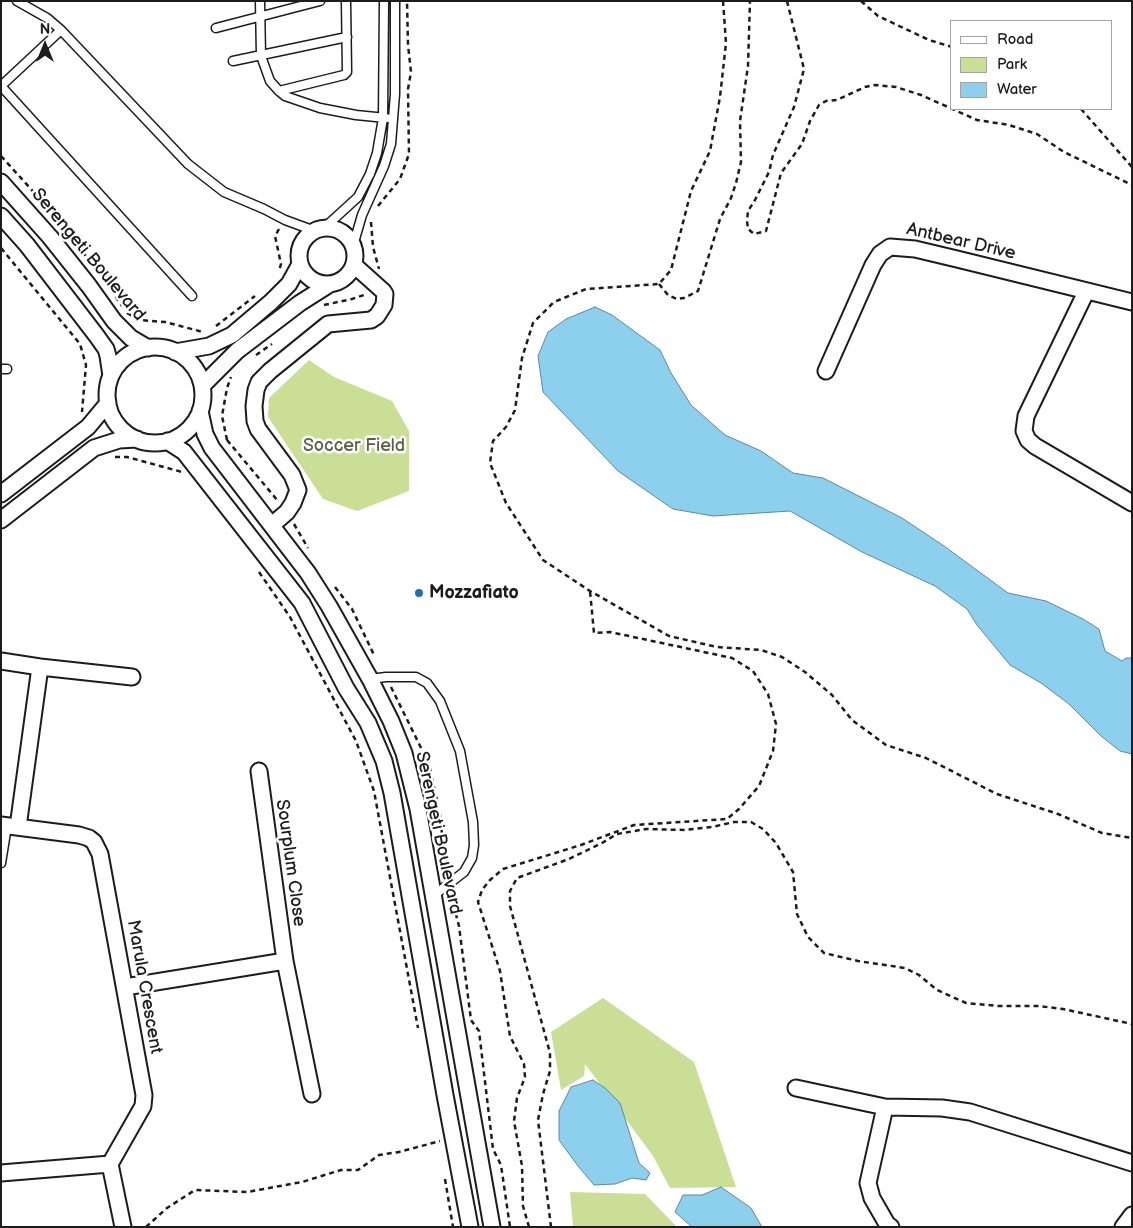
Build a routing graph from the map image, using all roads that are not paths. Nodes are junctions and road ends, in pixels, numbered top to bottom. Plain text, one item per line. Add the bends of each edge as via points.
1 (17, 1) edge
2 (260, 1) edge
3 (320, 1) edge
4 (346, 1) edge
5 (384, 1) edge
6 (395, 1) edge
7 (260, 16) junction
8 (216, 28) dead end
9 (61, 30) junction
10 (347, 37) junction
11 (261, 56) junction
12 (233, 62) dead end
13 (1, 86) edge
14 (278, 91) junction
15 (383, 118) junction
16 (393, 119) junction
17 (1, 182) edge
18 (1, 216) edge
19 (320, 230) junction
20 (353, 246) junction
21 (300, 264) junction
22 (354, 265) junction
23 (330, 284) junction
24 (1086, 292) junction
25 (192, 296) dead end
26 (1132, 302) edge
27 (148, 348) junction
28 (175, 352) junction
29 (826, 371) dead end
30 (111, 376) junction
31 (202, 386) junction
32 (108, 402) junction
33 (200, 412) junction
34 (137, 439) junction
35 (166, 441) junction
36 (1, 494) edge
37 (1132, 503) edge
38 (1, 520) edge
39 (272, 525) junction
40 (1, 660) edge
41 (40, 667) junction
42 (132, 677) dead end
43 (370, 679) junction
44 (259, 771) dead end
45 (9, 826) edge
46 (1, 863) edge
47 (433, 896) junction
48 (285, 960) junction
49 (125, 988) junction
50 (796, 1088) dead end
51 (312, 1094) dead end
52 (885, 1107) junction
53 (1132, 1163) edge
54 (110, 1164) junction
55 (1, 1174) edge
56 (1132, 1215) edge
57 (123, 1227) edge
58 (470, 1227) edge
59 (492, 1227) edge
60 (891, 1227) edge
61 (1123, 1227) edge

1 - 9 lane
2 - 7 lane
3 - 7 lane
4 - 10 lane
5 - 15 lane
6 - 16 lane
7 - 8 lane
7 - 11 lane
9 - 13 lane
9 - 19 lane via 188,164 224,192 285,220
10 - 11 lane
10 - 14 lane via 344,75
11 - 12 lane
11 - 14 lane via 270,82
13 - 25 lane
14 - 15 lane via 320,108
15 - 16 lane
15 - 19 lane via 374,164 358,196
16 - 20 lane via 391,144
17 - 27 street, Serengeti Boulevard via 90,286 114,321 131,338
18 - 30 street via 28,245 106,349
19 - 20 street via 341,232
19 - 21 street via 302,242
20 - 22 street
21 - 23 street via 314,281
21 - 28 street via 284,290 232,335 208,346
22 - 23 street via 342,280
22 - 39 street via 385,294 384,305 377,316 371,320 328,324 270,371 256,390 254,406 258,429 292,475 298,490 287,512
23 - 31 street via 229,357
24 - 26 street, Antbear Drive
24 - 29 street, Antbear Drive via 949,257 890,247 873,265
24 - 37 street via 1026,416 1024,431 1035,446
27 - 28 street
27 - 30 street via 131,354
28 - 31 street via 188,360
30 - 32 street
31 - 33 street
32 - 34 street via 115,422
32 - 36 street via 88,427
33 - 35 street via 188,430
33 - 39 street, Serengeti Boulevard via 212,448
34 - 35 street via 158,443
34 - 38 street via 119,440 94,448
35 - 58 street, Serengeti Boulevard via 184,452 302,602 346,688 368,723 384,761
39 - 43 street, Serengeti Boulevard via 308,572
40 - 41 street
41 - 42 street
41 - 45 street
43 - 47 street, Serengeti Boulevard via 404,753 418,809
43 - 47 lane via 416,677 427,684 440,701 460,751 473,822 472,858 464,872
44 - 48 street, Sourplum Close
45 - 46 lane
45 - 49 street, Marula Crescent via 79,835 94,842 103,864
47 - 59 street, Serengeti Boulevard
48 - 49 street
48 - 51 street, Sourplum Close
49 - 54 street, Marula Crescent via 144,1100
50 - 52 street
52 - 53 street via 970,1112
52 - 60 street via 868,1183 872,1198
54 - 55 street
54 - 57 street
56 - 61 street

